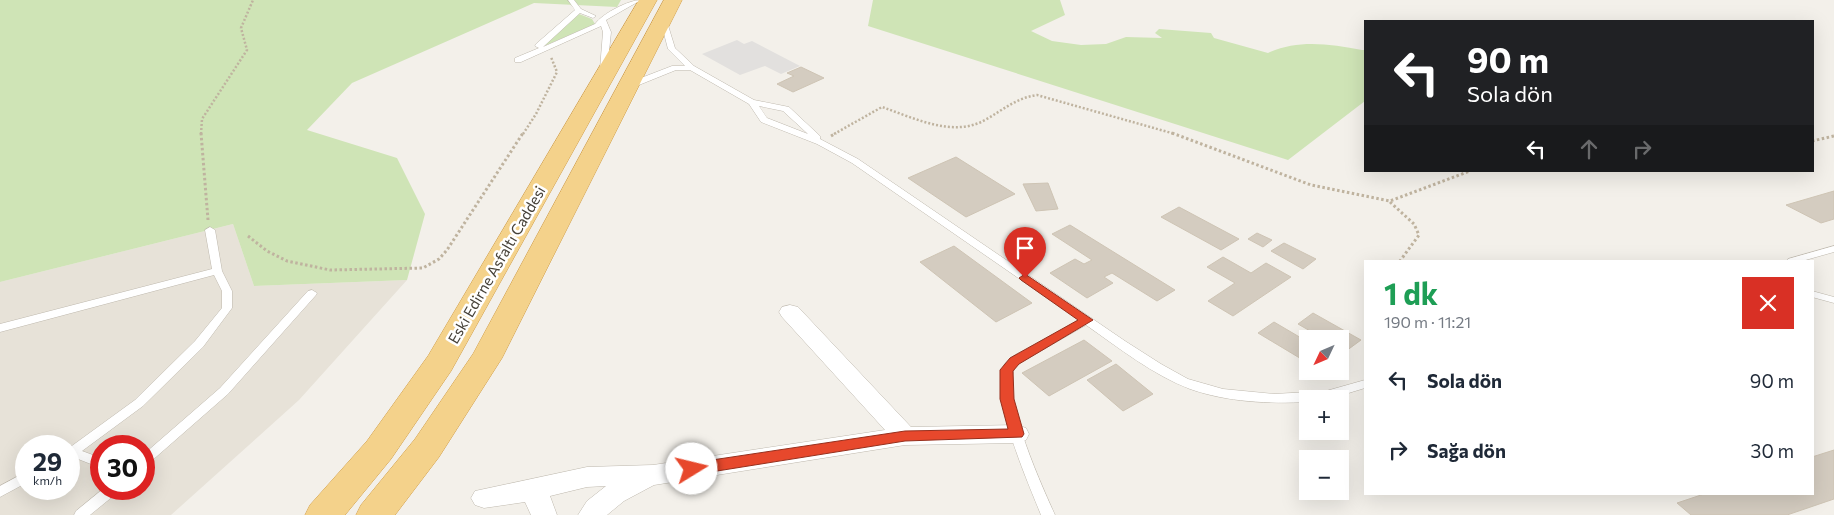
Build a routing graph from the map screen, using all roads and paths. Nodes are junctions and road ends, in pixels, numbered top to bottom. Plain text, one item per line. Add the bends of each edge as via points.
1 (253, 0) edge
2 (571, 0) edge
3 (638, 0) edge
4 (662, 6) edge
5 (579, 10) junction
6 (593, 16) dead end
7 (602, 19) junction
8 (536, 51) junction
9 (518, 60) dead end
10 (691, 68) junction
11 (616, 82) junction
12 (752, 102) junction
13 (1834, 136) edge
14 (1814, 140) edge
15 (820, 142) junction
16 (1467, 172) edge
17 (1390, 201) junction
18 (210, 230) joint
19 (248, 236) dead end
20 (1834, 249) edge
21 (1401, 260) edge
22 (1796, 260) edge
23 (218, 271) junction
24 (312, 293) dead end
25 (1814, 295) edge
26 (1834, 300) edge
27 (790, 312) dead end
28 (1087, 320) junction
29 (0, 328) edge
30 (1364, 384) edge
31 (1017, 434) junction
32 (905, 436) junction
33 (80, 446) edge
34 (155, 451) edge
35 (653, 475) junction
36 (15, 484) edge
37 (534, 490) junction
38 (0, 492) edge
39 (484, 498) dead end
40 (99, 500) edge
41 (82, 515) edge
42 (323, 515) edge
43 (374, 515) edge
44 (544, 515) edge
45 (591, 515) edge
46 (1048, 515) edge

1 - 18 path via 241,28 247,50 202,119 203,176
2 - 5 lane
3 - 7 lane
4 - 10 lane via 668,43
4 - 11 highway, Eski Edirne Asfaltı Caddesi
5 - 6 lane
5 - 8 lane
7 - 8 lane via 598,25
7 - 11 lane
8 - 9 lane
8 - 19 path via 552,57 556,65 552,84 536,114 447,250 431,265 423,268 317,270 277,258
10 - 11 lane
10 - 12 lane
11 - 42 highway, Eski Edirne Asfaltı Caddesi via 440,363 378,450
11 - 43 highway, Eski Edirne Asfaltı Caddesi via 486,358 427,448
12 - 15 lane via 764,120
12 - 15 lane via 786,109
13 - 14 path
15 - 17 path via 882,107 923,121 970,127 1021,97 1037,96 1158,128 1311,185
15 - 28 lane via 855,161
16 - 17 path
17 - 21 path via 1414,224 1420,235
18 - 23 lane
20 - 22 lane
23 - 29 lane
23 - 33 lane via 227,291 228,308 199,344 139,403
24 - 34 lane via 224,391
25 - 26 lane
27 - 32 street
28 - 30 lane via 1165,372 1213,392 1303,398
28 - 31 lane via 1014,361 1007,370 1007,399
31 - 32 street
31 - 46 lane
32 - 35 street
35 - 37 street via 587,477
35 - 45 street via 614,494
36 - 38 lane
37 - 39 street
37 - 44 street
40 - 41 lane

